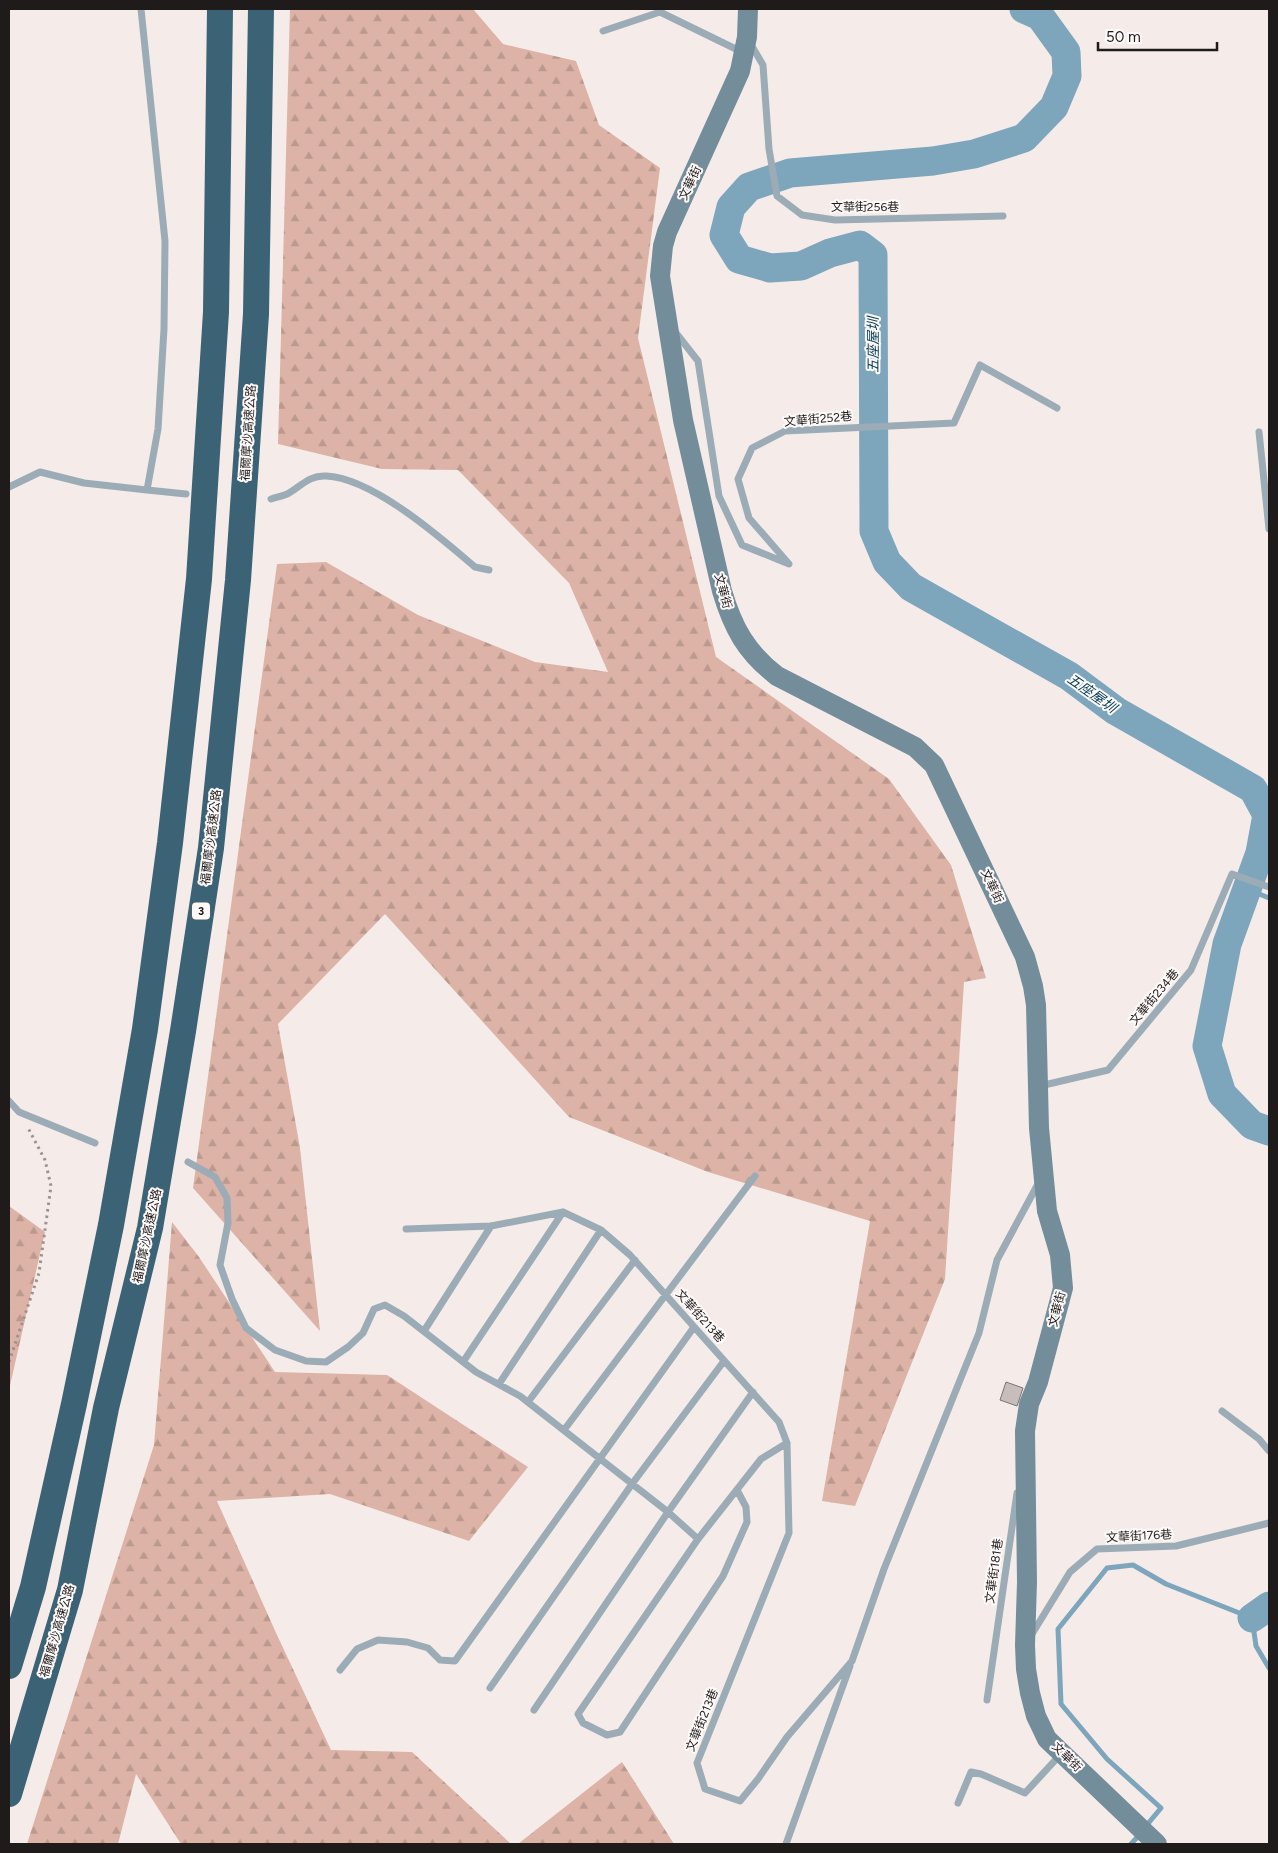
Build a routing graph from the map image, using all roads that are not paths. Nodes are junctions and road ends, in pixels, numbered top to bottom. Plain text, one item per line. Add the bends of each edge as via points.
1 (141, 9) edge
2 (220, 9) edge
3 (261, 9) edge
4 (748, 9) edge
5 (603, 31) dead end
6 (746, 45) junction
7 (1003, 216) dead end
8 (668, 323) junction
9 (1056, 408) dead end
10 (1259, 432) dead end
11 (9, 487) edge
12 (147, 490) junction
13 (186, 494) dead end
14 (271, 499) dead end
15 (1269, 529) edge
16 (489, 570) dead end
17 (1269, 887) edge
18 (1037, 1087) junction
19 (9, 1100) edge
20 (95, 1143) dead end
21 (188, 1162) dead end
22 (1044, 1173) junction
23 (754, 1176) dead end
24 (563, 1212) junction
25 (490, 1226) junction
26 (406, 1229) dead end
27 (601, 1230) junction
28 (635, 1260) junction
29 (666, 1295) junction
30 (694, 1327) junction
31 (424, 1331) junction
32 (724, 1361) junction
33 (463, 1362) junction
34 (499, 1384) junction
35 (753, 1392) junction
36 (528, 1402) junction
37 (1222, 1412) dead end
38 (564, 1430) junction
39 (787, 1443) junction
40 (1024, 1445) junction
41 (1269, 1451) edge
42 (600, 1459) junction
43 (632, 1484) junction
44 (737, 1490) junction
45 (668, 1512) junction
46 (1269, 1523) edge
47 (698, 1539) junction
48 (1025, 1645) junction
49 (852, 1661) junction
50 (9, 1666) edge
51 (340, 1670) dead end
52 (490, 1688) dead end
53 (987, 1700) dead end
54 (534, 1710) dead end
55 (1062, 1753) junction
56 (9, 1794) edge
57 (958, 1803) dead end
58 (1149, 1836) edge
59 (786, 1844) edge

1 - 12 lane via 165,241 158,429
2 - 50 highway via 216,312 199,579 169,853 145,1028 110,1225 33,1587
3 - 56 highway, 福爾摩沙高速公路 / 3 via 256,314 238,580 211,848 150,1228 106,1408 70,1590
4 - 6 street, 文華街
5 - 6 lane via 660,12
6 - 7 lane, 文華街256巷 via 762,65 769,149 777,196 802,215 836,220
6 - 8 street, 文華街 via 731,95 663,246 660,276
8 - 9 lane, 文華街252巷 via 698,361 719,496 742,545 789,564 749,518 738,479 752,448 785,431 954,423 980,365
8 - 18 street, 文華街 via 683,420 722,591 736,630 762,664 777,676 909,744 934,764 1025,957 1036,1005
10 - 15 lane
11 - 12 lane via 40,472 84,483
12 - 13 lane
14 - 16 lane via 288,494 306,479 326,476 349,481 375,492 407,512 475,567
17 - 18 lane, 文華街234巷 via 1232,874 1191,970 1108,1070
18 - 22 street, 文華街
19 - 20 lane via 19,1112
21 - 31 lane via 216,1177 228,1198 228,1223 220,1265 246,1328 275,1350 306,1361 326,1362 348,1348 363,1333 374,1309 386,1305
22 - 40 street, 文華街 via 1047,1211 1060,1254 1063,1288 1026,1417
22 - 49 lane, 文華街213巷 via 997,1260 979,1333 884,1569
23 - 29 lane
24 - 25 lane
24 - 27 lane, 文華街213巷
24 - 33 lane
25 - 26 lane
25 - 31 lane
27 - 28 lane, 文華街213巷
27 - 34 lane
28 - 29 lane, 文華街213巷
28 - 36 lane
29 - 30 lane, 文華街213巷
29 - 38 lane
30 - 32 lane, 文華街213巷
30 - 42 lane
31 - 33 lane
32 - 35 lane, 文華街213巷
32 - 43 lane
33 - 34 lane
34 - 36 lane
35 - 39 lane, 文華街213巷 via 779,1422
35 - 45 lane
36 - 38 lane
37 - 41 lane via 1259,1439
38 - 42 lane
39 - 44 lane via 761,1459
39 - 49 lane, 文華街213巷 via 789,1533 697,1763 705,1789 740,1801 787,1737
40 - 48 street, 文華街
40 - 53 lane, 文華街181巷
42 - 43 lane
42 - 51 lane via 455,1662 440,1660 428,1648 407,1642 378,1640 357,1649
43 - 45 lane
43 - 52 lane
44 - 47 lane
44 - 47 lane via 746,1507 747,1522 718,1584 620,1732 607,1735 583,1723 578,1714
45 - 47 lane
45 - 54 lane
46 - 48 lane, 文華街176巷 via 1176,1546 1097,1550 1070,1572
48 - 55 street, 文華街 via 1036,1716 1047,1738
49 - 59 lane
55 - 57 lane via 1025,1793 971,1772
55 - 58 street, 文華街

